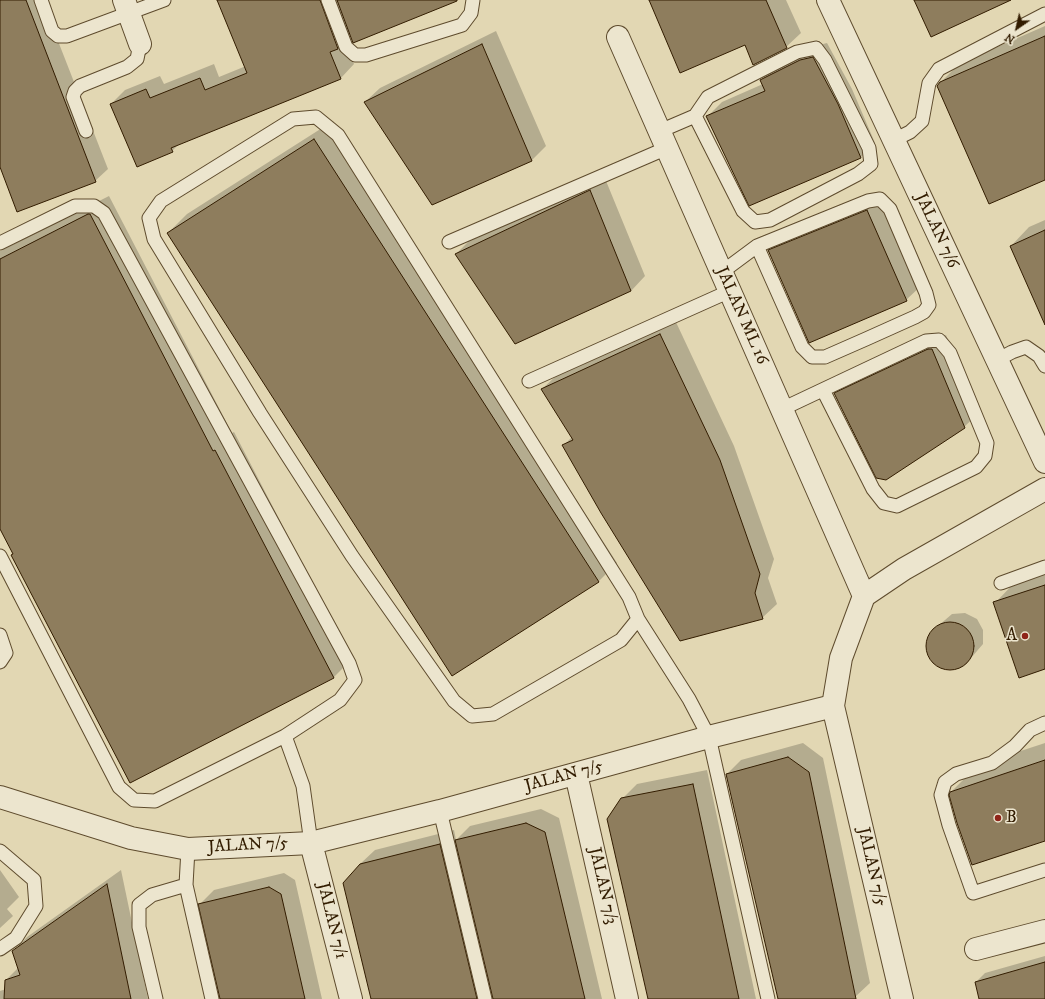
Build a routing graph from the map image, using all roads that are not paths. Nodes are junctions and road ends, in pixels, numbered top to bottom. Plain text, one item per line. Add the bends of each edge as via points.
1 (41, 0) edge
2 (164, 0) edge
3 (328, 0) edge
4 (474, 0) edge
5 (828, 0) edge
6 (126, 7) edge
7 (1045, 14) edge
8 (618, 37) dead end
9 (140, 44) joint
10 (695, 116) junction
11 (86, 131) dead end
12 (664, 140) junction
13 (894, 140) junction
14 (449, 242) dead end
15 (0, 243) edge
16 (757, 246) junction
17 (726, 281) junction
18 (997, 360) junction
19 (1045, 366) edge
20 (529, 381) dead end
21 (823, 390) junction
22 (782, 408) junction
23 (1045, 462) edge
24 (1045, 489) edge
25 (0, 556) edge
26 (1045, 567) edge
27 (1001, 583) dead end
28 (864, 596) junction
29 (638, 619) junction
30 (0, 635) edge
31 (0, 662) edge
32 (833, 706) junction
33 (1045, 724) edge
34 (285, 736) junction
35 (709, 736) junction
36 (576, 774) junction
37 (0, 797) edge
38 (440, 811) junction
39 (311, 843) junction
40 (188, 849) junction
41 (0, 850) edge
42 (1045, 870) edge
43 (186, 885) junction
44 (1045, 931) edge
45 (0, 949) edge
46 (976, 949) dead end
47 (156, 999) edge
48 (212, 999) edge
49 (350, 999) edge
50 (484, 999) edge
51 (627, 999) edge
52 (768, 999) edge
53 (902, 999) edge

1 - 6 lane via 52,31 58,36 67,36
2 - 6 lane
3 - 4 lane via 346,47 355,55 366,55 462,25 471,13
5 - 13 street, JALAN 7/6
6 - 9 street
7 - 13 lane via 939,69 929,83 922,121 910,132
8 - 12 street, JALAN ML 16
9 - 11 lane via 137,58 127,67 80,86 75,91 73,97
10 - 10 lane via 708,98 797,52 816,48 825,60 869,148 871,164 858,174 770,220 755,222 743,211
10 - 12 lane
12 - 14 lane
12 - 17 street, JALAN ML 16
13 - 18 street, JALAN 7/6
15 - 34 lane via 75,206 94,206 104,213 349,663 355,680 340,700
16 - 16 lane via 868,201 880,199 890,209 929,305 924,312 915,317 866,339 825,356 812,357 802,347
16 - 17 lane
17 - 20 lane
17 - 22 street, JALAN ML 16
18 - 19 lane via 1026,348 1039,356
18 - 23 street, JALAN 7/6
21 - 21 lane via 926,341 939,340 950,352 987,443 985,456 976,467 898,506 884,503 872,490
21 - 22 lane
22 - 28 street, JALAN ML 16
24 - 28 street via 904,569
25 - 34 lane via 118,787 134,800 155,801
26 - 27 lane
28 - 32 street via 841,658
29 - 29 lane via 629,597 338,136 316,117 293,119 160,201 149,218 154,239 260,413 352,556 454,701 472,716 493,714 621,640
29 - 35 lane via 689,699
30 - 31 lane via 6,653
32 - 35 street, JALAN 7/5
32 - 53 street, JALAN 7/5
33 - 42 lane via 1030,730 1015,746 992,763 956,774 945,782 941,795 973,893
34 - 39 lane via 303,786
35 - 36 street, JALAN 7/5
35 - 52 lane
36 - 38 street, JALAN 7/5
36 - 51 street, JALAN 7/3
37 - 40 street, JALAN 7/5 via 131,838
38 - 39 street, JALAN 7/5
38 - 50 lane
39 - 40 street, JALAN 7/5
39 - 49 street, JALAN 7/1
40 - 43 lane
41 - 45 lane via 34,880 36,906 16,938
43 - 47 lane via 152,895 139,905 139,927
43 - 48 lane
44 - 46 street

